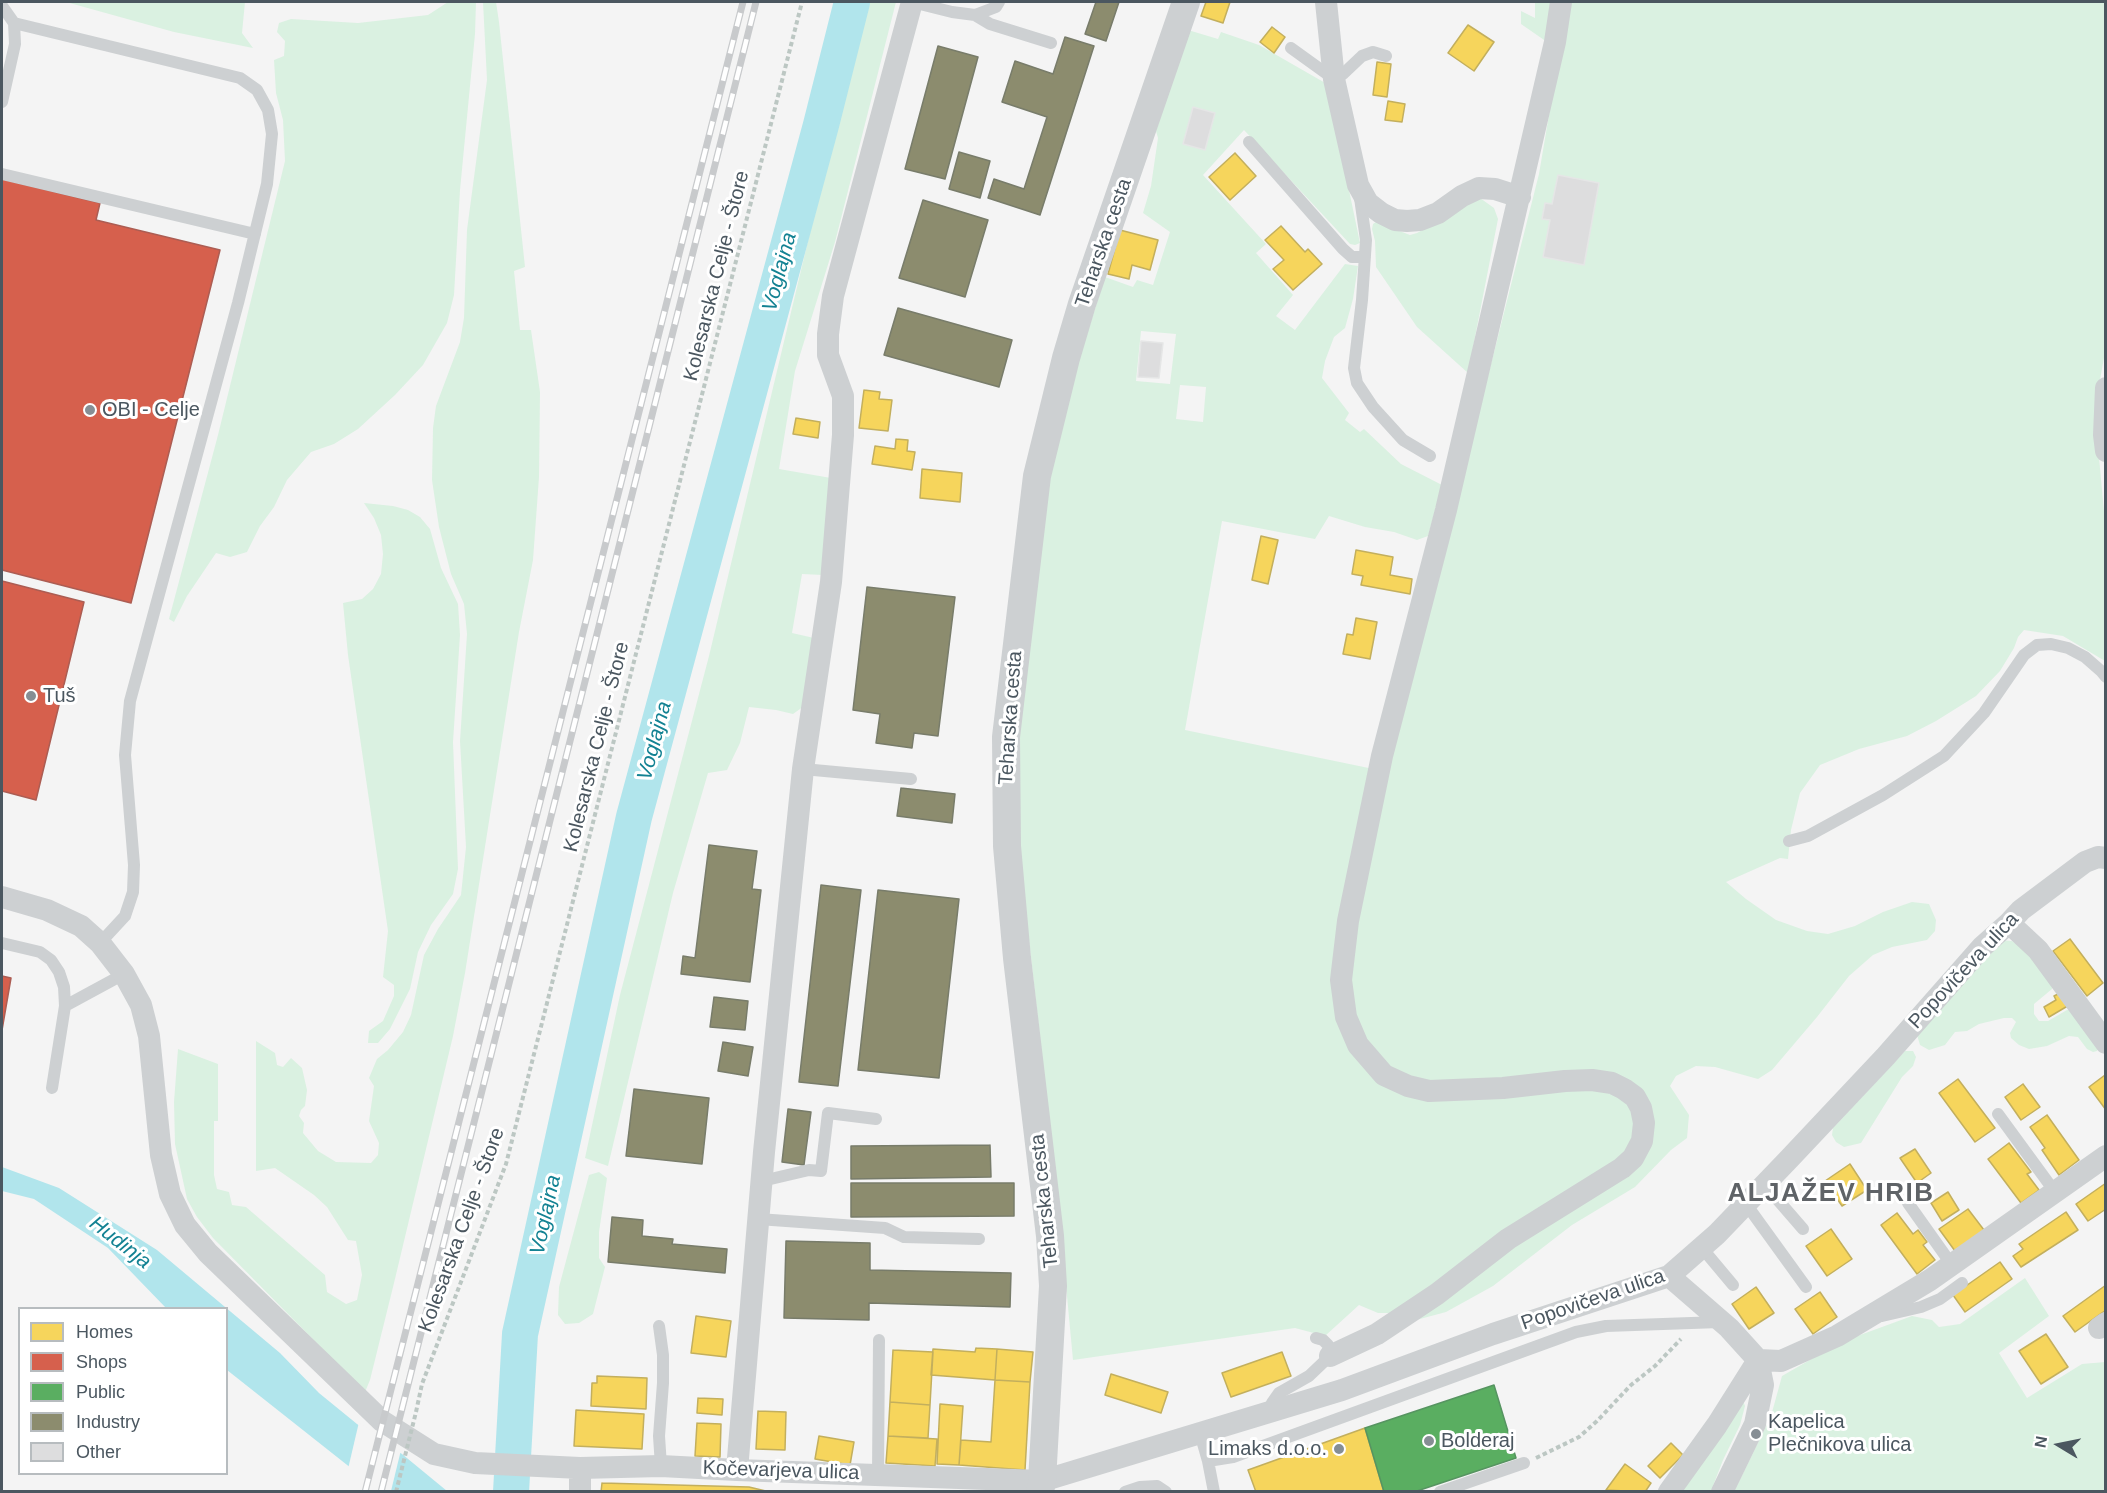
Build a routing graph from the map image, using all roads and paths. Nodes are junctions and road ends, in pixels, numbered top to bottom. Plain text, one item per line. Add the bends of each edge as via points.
1 (802, 2) edge
2 (912, 2) edge
3 (999, 2) edge
4 (1186, 2) edge
5 (1326, 2) edge
6 (1561, 2) edge
7 (2, 6) edge
8 (975, 15) junction
9 (14, 23) junction
10 (1051, 43) dead end
11 (1291, 48) dead end
12 (1386, 56) dead end
13 (1334, 79) junction
14 (2, 102) edge
15 (1249, 142) dead end
16 (2, 174) edge
17 (1358, 185) junction
18 (1520, 197) junction
19 (255, 234) junction
20 (1365, 257) junction
21 (2106, 388) edge
22 (2106, 451) edge
23 (1430, 456) dead end
24 (2106, 677) edge
25 (803, 769) junction
26 (911, 779) dead end
27 (1789, 842) dead end
28 (2106, 858) edge
29 (2, 897) edge
30 (2009, 923) junction
31 (2, 943) edge
32 (100, 943) junction
33 (124, 974) junction
34 (65, 1006) junction
35 (2106, 1043) edge
36 (51, 1088) dead end
37 (1998, 1114) dead end
38 (876, 1119) dead end
39 (2106, 1156) edge
40 (762, 1181) junction
41 (1764, 1184) junction
42 (2055, 1192) junction
43 (1908, 1203) dead end
44 (1746, 1204) junction
45 (758, 1219) junction
46 (1803, 1229) dead end
47 (979, 1239) dead end
48 (1702, 1248) junction
49 (1957, 1274) junction
50 (1670, 1276) junction
51 (1733, 1285) dead end
52 (1806, 1287) dead end
53 (1697, 1322) junction
54 (1721, 1322) junction
55 (659, 1326) dead end
56 (879, 1340) dead end
57 (1323, 1347) joint
58 (1758, 1360) junction
59 (1269, 1412) junction
60 (1200, 1433) junction
61 (1208, 1461) junction
62 (1524, 1463) joint
63 (661, 1466) junction
64 (580, 1468) junction
65 (737, 1470) junction
66 (878, 1475) junction
67 (1041, 1486) edge
68 (396, 1491) edge
69 (580, 1491) edge
70 (1125, 1491) edge
71 (1166, 1491) edge
72 (1214, 1491) edge
73 (1440, 1491) edge
74 (1669, 1491) edge
75 (1722, 1491) edge

1 - 68 path, Kolesarska Celje - Štore, bridge via 506,1164 422,1384
2 - 8 lane
2 - 25 street via 833,296 828,355 843,396 843,435 831,582
3 - 8 lane
4 - 67 street, Teharska cesta via 1082,304 1037,476 1006,737 1008,858 1053,1276
5 - 13 street
6 - 18 street
7 - 9 lane
8 - 10 lane via 990,24
9 - 14 lane via 15,44
9 - 19 lane via 240,78 257,90 268,110 272,134 267,184
11 - 13 lane
12 - 13 lane via 1372,52 1362,56
13 - 17 street
15 - 20 lane via 1343,249 1352,257
16 - 19 lane
17 - 18 street via 1368,203 1381,213 1407,221 1438,213 1479,188
17 - 20 lane
18 - 57 street via 1435,557 1382,756 1348,921 1341,980 1343,998 1358,1045 1392,1079 1429,1091 1565,1081 1612,1083 1635,1097 1641,1108 1642,1141 1622,1168 1508,1239 1377,1334
19 - 32 lane via 130,701 124,755 133,892 125,916
20 - 23 lane via 1354,368 1356,383 1403,440
21 - 22 street
24 - 27 lane via 2085,657 2068,648 2037,645 2024,655 1984,713 1944,756 1883,795 1808,836
25 - 26 lane
25 - 40 street
28 - 30 street, Popovičeva ulica via 2085,862
29 - 32 street, Kočevarjeva ulica via 47,910 81,926
30 - 35 street via 2038,950
30 - 41 street, Popovičeva ulica via 1982,946 1886,1056
31 - 34 lane via 40,952 51,960 64,987
32 - 33 street, Kočevarjeva ulica
33 - 34 lane
33 - 64 street, Kočevarjeva ulica via 141,1005 149,1036 161,1155 170,1194 185,1225 208,1253 382,1421 434,1454 475,1462
34 - 36 lane
37 - 42 lane
38 - 40 lane via 828,1113 821,1171 808,1170
39 - 42 street
40 - 45 street
41 - 44 street, Popovičeva ulica
41 - 46 lane
42 - 49 street
43 - 49 lane
44 - 48 street, Popovičeva ulica
44 - 52 lane
45 - 47 lane via 885,1228 904,1238
45 - 65 street
48 - 50 street, Popovičeva ulica
48 - 51 lane
49 - 58 street via 1797,1355 1781,1361
50 - 54 street
50 - 59 street, Popovičeva ulica
53 - 54 lane
53 - 61 lane via 1606,1326 1576,1332 1233,1457
53 - 62 path via 1579,1437
54 - 58 street
55 - 63 lane via 663,1355
56 - 66 lane
57 - 59 lane via 1309,1376 1279,1393
58 - 74 street
58 - 75 street via 1763,1384 1755,1424
59 - 60 street, Popovičeva ulica
60 - 61 lane
60 - 67 street, Popovičeva ulica
61 - 72 lane
62 - 73 lane
63 - 64 street, Kočevarjeva ulica
63 - 65 street, Kočevarjeva ulica
64 - 69 street
65 - 66 street, Kočevarjeva ulica
66 - 67 street, Kočevarjeva ulica
70 - 71 lane via 1157,1486

